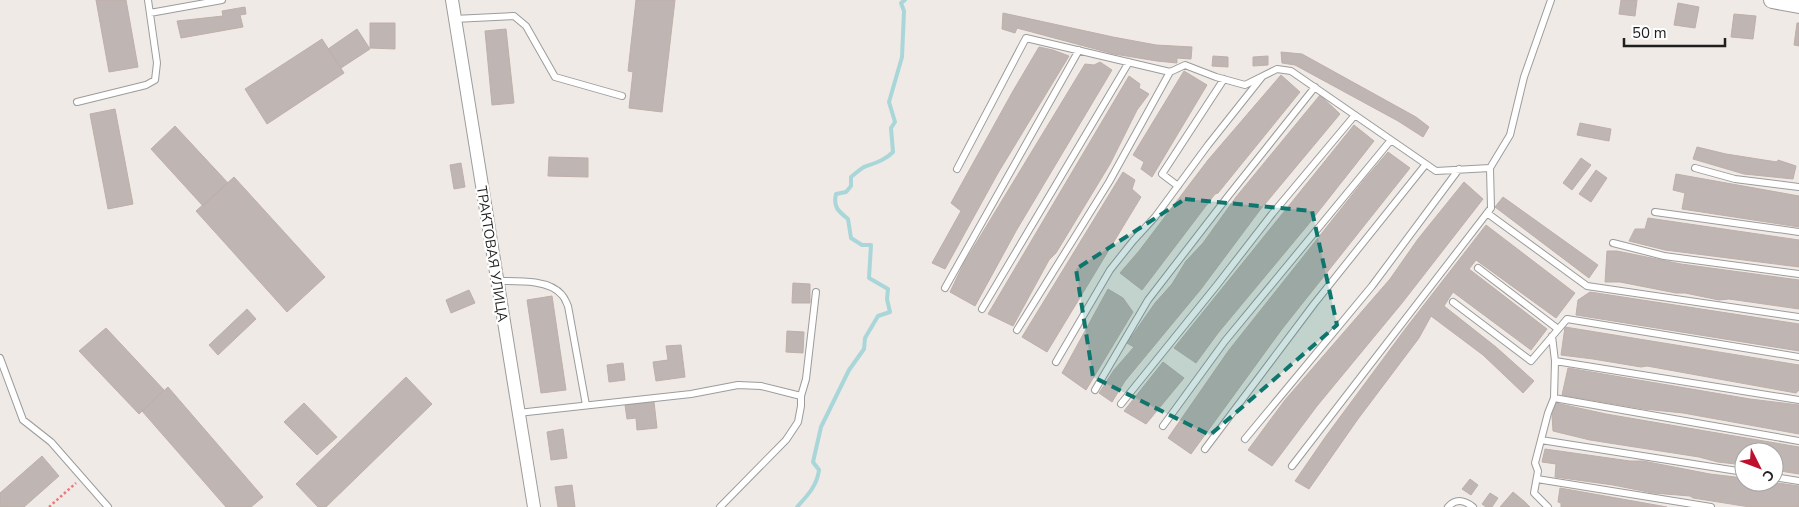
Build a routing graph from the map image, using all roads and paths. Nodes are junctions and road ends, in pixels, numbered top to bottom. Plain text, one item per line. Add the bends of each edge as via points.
1 (148, 0) edge
2 (222, 0) edge
3 (452, 0) edge
4 (1551, 0) edge
5 (1772, 0) edge
6 (1799, 5) edge
7 (150, 13) junction
8 (454, 19) junction
9 (1079, 50) junction
10 (1129, 62) junction
11 (1170, 72) junction
12 (1263, 76) junction
13 (1224, 79) junction
14 (1314, 87) junction
15 (622, 96) dead end
16 (77, 102) dead end
17 (1355, 115) junction
18 (1391, 140) junction
19 (1426, 164) junction
20 (1490, 168) junction
21 (1695, 168) dead end
22 (957, 169) dead end
23 (1460, 169) junction
24 (1178, 186) junction
25 (1799, 187) edge
26 (1487, 212) junction
27 (1655, 212) dead end
28 (1799, 232) edge
29 (1613, 243) dead end
30 (1478, 268) dead end
31 (1799, 274) edge
32 (497, 282) junction
33 (945, 288) dead end
34 (816, 292) dead end
35 (1454, 302) dead end
36 (982, 309) dead end
37 (1799, 317) edge
38 (1558, 329) junction
39 (1017, 330) dead end
40 (1552, 336) junction
41 (1799, 357) edge
42 (0, 358) edge
43 (1556, 361) junction
44 (1056, 362) dead end
45 (1095, 390) dead end
46 (801, 396) junction
47 (1554, 398) junction
48 (1799, 400) edge
49 (586, 404) junction
50 (1120, 404) dead end
51 (518, 413) junction
52 (1163, 426) dead end
53 (1245, 439) dead end
54 (1541, 440) junction
55 (1799, 441) edge
56 (1206, 449) dead end
57 (1292, 466) dead end
58 (1734, 470) edge
59 (82, 478) junction
60 (1784, 479) edge
61 (1536, 480) junction
62 (1799, 481) edge
63 (49, 507) edge
64 (108, 507) edge
65 (534, 507) edge
66 (720, 507) edge
67 (1448, 507) edge
68 (1473, 507) edge
69 (1548, 507) edge
70 (1711, 507) edge

1 - 7 lane
2 - 7 lane
3 - 8 street, ТРАКТОВАЯ УЛИЦА
4 - 20 lane via 1524,77 1510,135
5 - 6 street
7 - 16 lane via 157,63 155,80
8 - 15 lane via 514,16 526,26 555,77
8 - 32 street, ТРАКТОВАЯ УЛИЦА
9 - 10 lane
9 - 22 lane via 1026,38
9 - 33 lane
10 - 11 lane
10 - 36 lane
11 - 13 lane via 1185,65
11 - 39 lane via 1109,182
12 - 13 lane via 1245,85
12 - 14 lane via 1277,69 1291,71
12 - 24 lane
13 - 24 lane via 1162,174
14 - 17 lane
14 - 45 lane via 1148,300
17 - 18 lane
17 - 50 lane
18 - 19 lane
18 - 52 lane via 1225,340
19 - 23 lane via 1436,171
19 - 56 lane via 1314,304
20 - 23 lane
20 - 26 lane via 1491,208
21 - 25 lane via 1735,179
23 - 53 lane via 1372,286
24 - 44 lane via 1110,270
26 - 37 lane via 1587,286
26 - 57 lane
27 - 28 lane
29 - 31 lane via 1664,256
30 - 38 lane
32 - 49 lane via 530,281 562,294 568,306
32 - 51 street, ТРАКТОВАЯ УЛИЦА
34 - 46 lane via 806,379
35 - 40 lane via 1531,362
38 - 40 lane
38 - 41 lane via 1567,319
40 - 43 lane
42 - 59 lane via 23,420 51,442
43 - 47 lane
43 - 48 lane
46 - 49 lane via 761,386 738,385 691,394
46 - 66 lane via 798,422 786,440
47 - 54 lane
47 - 55 lane
49 - 51 lane
51 - 65 street, ТРАКТОВАЯ УЛИЦА
54 - 58 lane
54 - 61 lane via 1535,463 1538,471
59 - 63 path
59 - 64 lane
60 - 62 lane
61 - 69 lane via 1534,493
61 - 70 lane
67 - 68 lane via 1458,500

